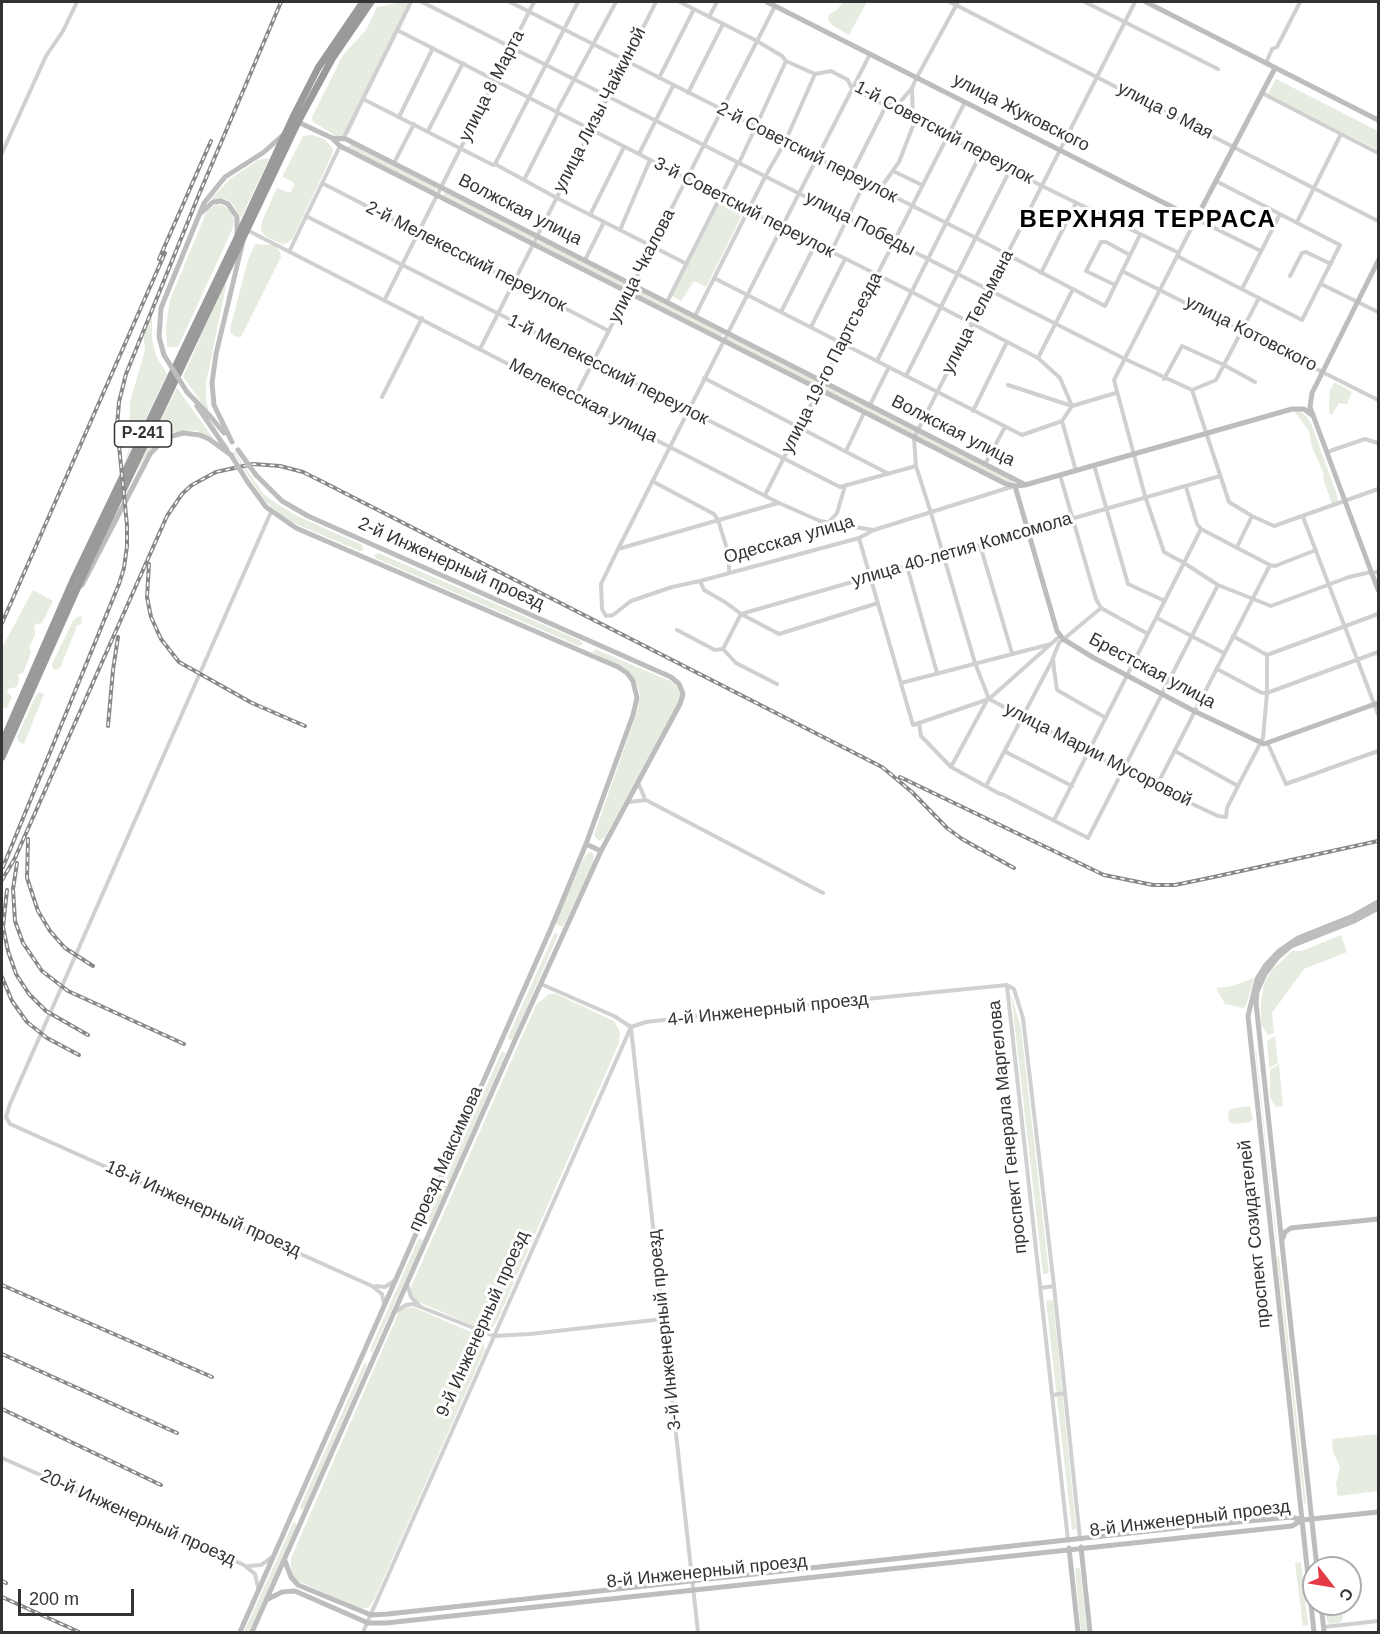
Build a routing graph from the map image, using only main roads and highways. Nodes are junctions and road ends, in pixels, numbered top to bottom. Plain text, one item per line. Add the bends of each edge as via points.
1 (363, 2) edge
2 (371, 2) edge
3 (767, 2) edge
4 (1146, 2) edge
5 (1275, 68) junction
6 (1378, 120) edge
7 (295, 121) junction
8 (286, 132) junction
9 (332, 138) junction
10 (196, 219) junction
11 (244, 231) junction
12 (236, 240) junction
13 (1378, 261) edge
14 (1312, 393) junction
15 (189, 395) junction
16 (1292, 409) junction
17 (1313, 417) junction
18 (232, 442) junction
19 (231, 455) junction
20 (1025, 485) junction
21 (1015, 486) junction
22 (371, 545) junction
23 (365, 557) junction
24 (1374, 572) edge
25 (80, 574) junction
26 (72, 590) junction
27 (1378, 590) edge
28 (70, 605) junction
29 (589, 642) junction
30 (585, 652) junction
31 (680, 704) joint
32 (1377, 704) edge
33 (636, 708) joint
34 (2, 743) edge
35 (2, 757) edge
36 (586, 844) junction
37 (601, 851) junction
38 (1378, 902) edge
39 (1378, 908) edge
40 (552, 926) junction
41 (564, 932) junction
42 (501, 1043) junction
43 (512, 1047) junction
44 (1260, 1050) junction
45 (1251, 1051) junction
46 (1278, 1216) junction
47 (1378, 1219) edge
48 (1291, 1228) junction
49 (417, 1229) junction
50 (430, 1234) junction
51 (1281, 1242) junction
52 (362, 1356) junction
53 (374, 1361) junction
54 (1378, 1512) edge
55 (293, 1513) junction
56 (303, 1518) junction
57 (1311, 1519) junction
58 (1302, 1520) junction
59 (1110, 1536) junction
60 (1080, 1539) junction
61 (1068, 1540) junction
62 (1111, 1545) junction
63 (1081, 1548) junction
64 (1069, 1549) junction
65 (1316, 1556) edge
66 (285, 1561) junction
67 (761, 1573) junction
68 (761, 1582) junction
69 (267, 1600) junction
70 (1313, 1630) edge
71 (1323, 1630) edge
72 (240, 1632) edge
73 (252, 1632) edge
74 (1078, 1632) edge
75 (1090, 1632) edge

1 - 7 highway, Р-241 via 318,68
2 - 7 highway, Р-241
3 - 5 main road, улица Жуковского via 1196,219
4 - 5 main road
5 - 6 main road
7 - 8 highway, Р-241
7 - 9 main road, Волжская улица
7 - 11 highway, Р-241
8 - 10 main road via 220,183
8 - 11 highway, Р-241
9 - 20 main road, Волжская улица via 343,139 394,163
9 - 21 main road, Волжская улица via 340,146 531,244
10 - 12 main road via 211,203 228,204 237,217
10 - 15 main road, bridge via 161,308 159,337 164,355
11 - 12 highway, Р-241
11 - 18 main road via 212,383 214,405
11 - 25 highway, Р-241
12 - 25 highway, Р-241
13 - 14 main road
14 - 16 main road
14 - 17 main road
15 - 18 main road
15 - 19 main road, 2-й Инженерный проезд
16 - 17 main road via 1304,409
16 - 20 main road
17 - 24 main road
18 - 22 main road, 2-й Инженерный проезд, bridge via 270,491 288,505
19 - 23 main road, 2-й Инженерный проезд, bridge via 271,512 296,528
19 - 28 main road via 200,435 183,433 165,438 150,454
20 - 21 main road, Волжская улица
21 - 32 main road, Брестская улица via 1061,638 1126,676 1265,744
22 - 23 main road
22 - 29 main road, 2-й Инженерный проезд
23 - 30 main road, 2-й Инженерный проезд
24 - 27 main road
25 - 26 highway, Р-241
26 - 28 highway, Р-241
26 - 34 highway, Р-241
28 - 35 highway, Р-241
29 - 30 main road
29 - 31 main road, 2-й Инженерный проезд via 671,677 682,688
30 - 33 main road, 2-й Инженерный проезд via 627,673 635,684
31 - 37 main road, проезд Максимова
33 - 36 main road, проезд Максимова
36 - 37 main road
36 - 40 main road, проезд Максимова
37 - 41 main road, проезд Максимова
38 - 45 main road, проспект Созидателей via 1298,938 1265,966 1249,1011
39 - 44 main road, проспект Созидателей via 1292,946 1273,963 1260,983 1256,1003
40 - 41 main road
40 - 42 main road, проезд Максимова
41 - 43 main road, проезд Максимова
42 - 43 main road
42 - 49 main road, проезд Максимова
43 - 50 main road, проезд Максимова
44 - 45 main road via 1254,1046
44 - 46 main road, проспект Созидателей
45 - 58 main road, проспект Созидателей
46 - 48 main road
46 - 51 main road, проспект Созидателей
47 - 48 main road
48 - 51 main road
49 - 50 main road
49 - 52 main road, проезд Максимова
50 - 53 main road, проезд Максимова
51 - 57 main road, проспект Созидателей
52 - 53 main road
52 - 55 main road, проезд Максимова
53 - 56 main road, проезд Максимова
54 - 57 main road
55 - 56 main road
55 - 72 main road, проезд Максимова
56 - 66 main road, проезд Максимова
57 - 58 main road
57 - 65 main road, проспект Созидателей
58 - 59 main road, 8-й Инженерный проезд via 1291,1516
58 - 62 main road, 8-й Инженерный проезд via 1292,1526
58 - 70 main road, проспект Созидателей
59 - 60 main road, 8-й Инженерный проезд
59 - 62 main road
60 - 61 main road, 8-й Инженерный проезд
60 - 63 main road, проспект Генерала Маргелова
61 - 64 main road, проспект Генерала Маргелова
61 - 67 main road, 8-й Инженерный проезд
62 - 63 main road, 8-й Инженерный проезд
63 - 64 main road, 8-й Инженерный проезд
63 - 75 main road, проспект Генерала Маргелова
64 - 68 main road, 8-й Инженерный проезд
64 - 74 main road, проспект Генерала Маргелова
66 - 67 main road, 8-й Инженерный проезд via 298,1585 371,1615
66 - 69 main road, проезд Максимова
67 - 68 main road
68 - 69 main road, 8-й Инженерный проезд via 386,1623 368,1623 295,1591 282,1592
69 - 73 main road, проезд Максимова
70 - 71 main road

